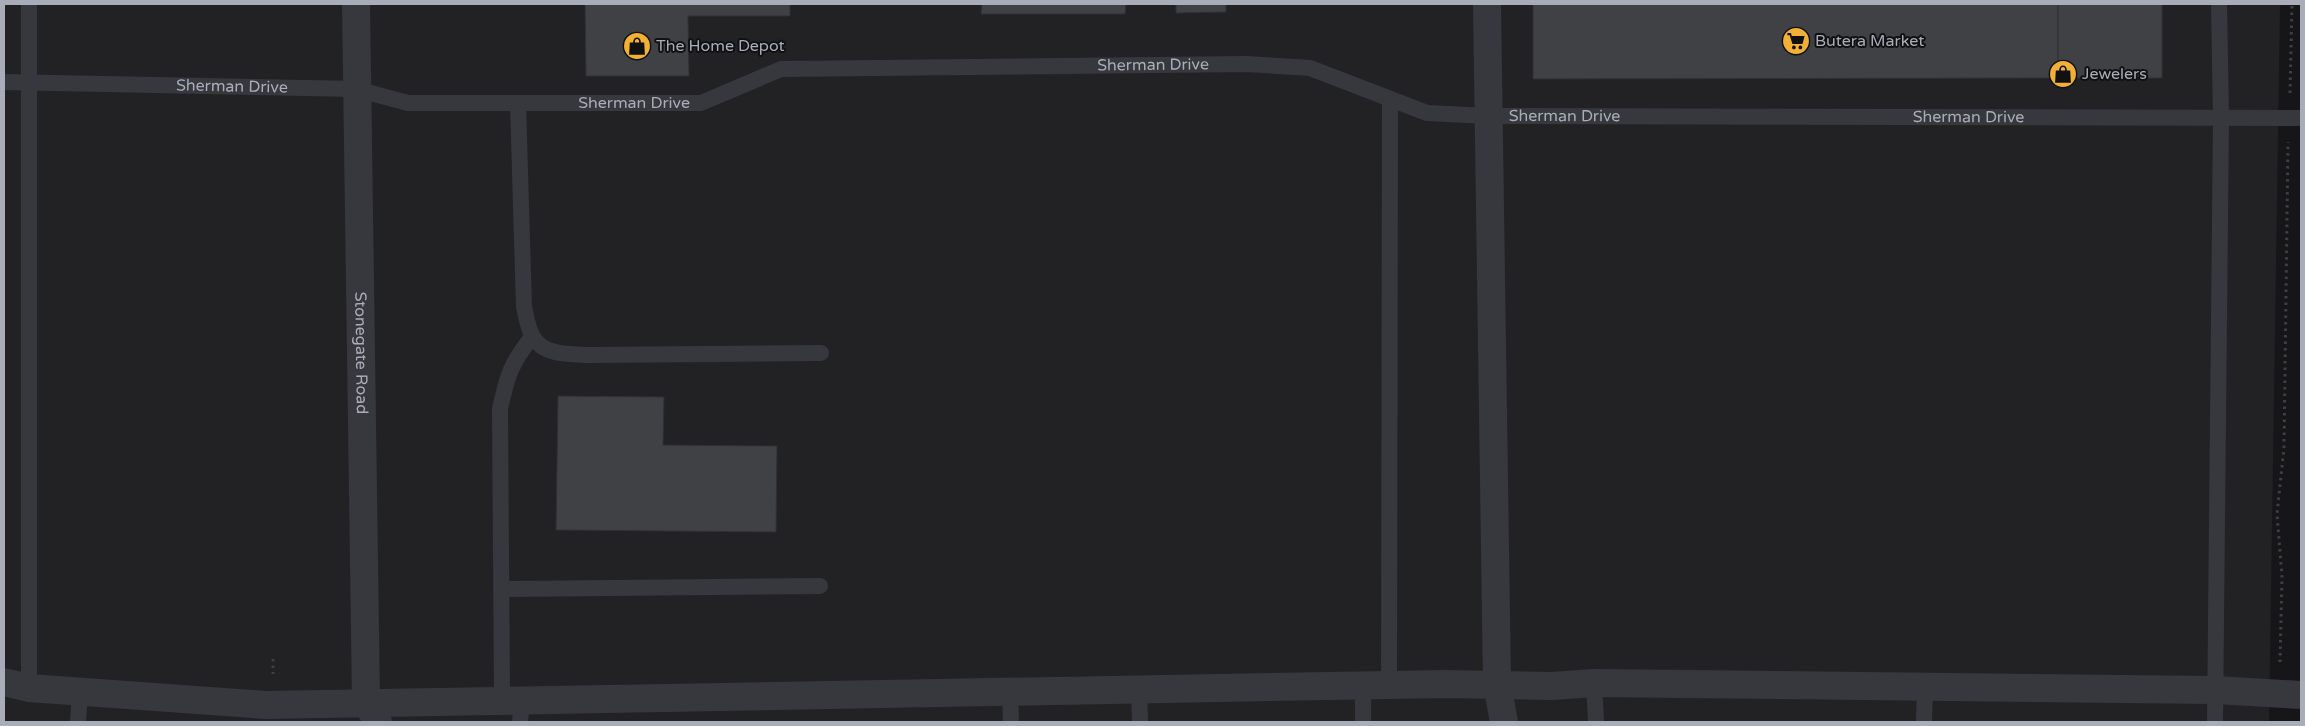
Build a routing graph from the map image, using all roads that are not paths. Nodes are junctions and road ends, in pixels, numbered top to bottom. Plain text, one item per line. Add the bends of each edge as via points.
1 (29, 4) edge
2 (356, 4) edge
3 (1487, 4) edge
4 (2219, 4) edge
5 (4, 82) edge
6 (28, 82) junction
7 (356, 89) junction
8 (1390, 99) junction
9 (518, 103) junction
10 (1488, 116) junction
11 (2221, 118) junction
12 (2301, 118) edge
13 (532, 337) junction
14 (821, 353) dead end
15 (820, 586) dead end
16 (501, 589) junction
17 (1594, 683) junction
18 (1496, 684) junction
19 (16, 685) edge
20 (1376, 686) junction
21 (1926, 687) junction
22 (1139, 690) junction
23 (2215, 690) junction
24 (1010, 691) junction
25 (80, 692) junction
26 (2301, 695) edge
27 (515, 707) edge
28 (366, 716) edge
29 (78, 722) edge
30 (1011, 722) edge
31 (1140, 722) edge
32 (1363, 722) edge
33 (1484, 722) edge
34 (1504, 722) edge
35 (1596, 722) edge
36 (1924, 722) edge
37 (2215, 722) edge

1 - 6 lane
2 - 7 street, Stonegate Road
3 - 10 street
4 - 11 lane
5 - 6 lane, Sherman Drive
6 - 7 lane, Sherman Drive
6 - 19 lane
7 - 9 lane, Sherman Drive via 408,103
7 - 28 street, Stonegate Road
8 - 9 lane, Sherman Drive via 1310,68 1238,64 781,69 701,103
8 - 10 lane, Sherman Drive via 1427,113
8 - 20 lane
9 - 13 lane via 524,307
10 - 11 lane, Sherman Drive
10 - 18 street
11 - 12 lane, Sherman Drive
11 - 23 lane
13 - 14 lane via 545,350 567,354
13 - 16 lane via 506,377 500,409
15 - 16 lane
16 - 27 lane
17 - 18 street via 1552,686
17 - 21 street
17 - 35 lane
18 - 20 street
18 - 33 street
18 - 34 street
19 - 25 street
20 - 22 street
20 - 32 lane
21 - 23 street
21 - 36 lane
22 - 24 street
22 - 31 lane
23 - 26 street
23 - 37 lane
24 - 27 street
24 - 30 lane
25 - 28 street via 266,705
25 - 29 lane
27 - 28 street

